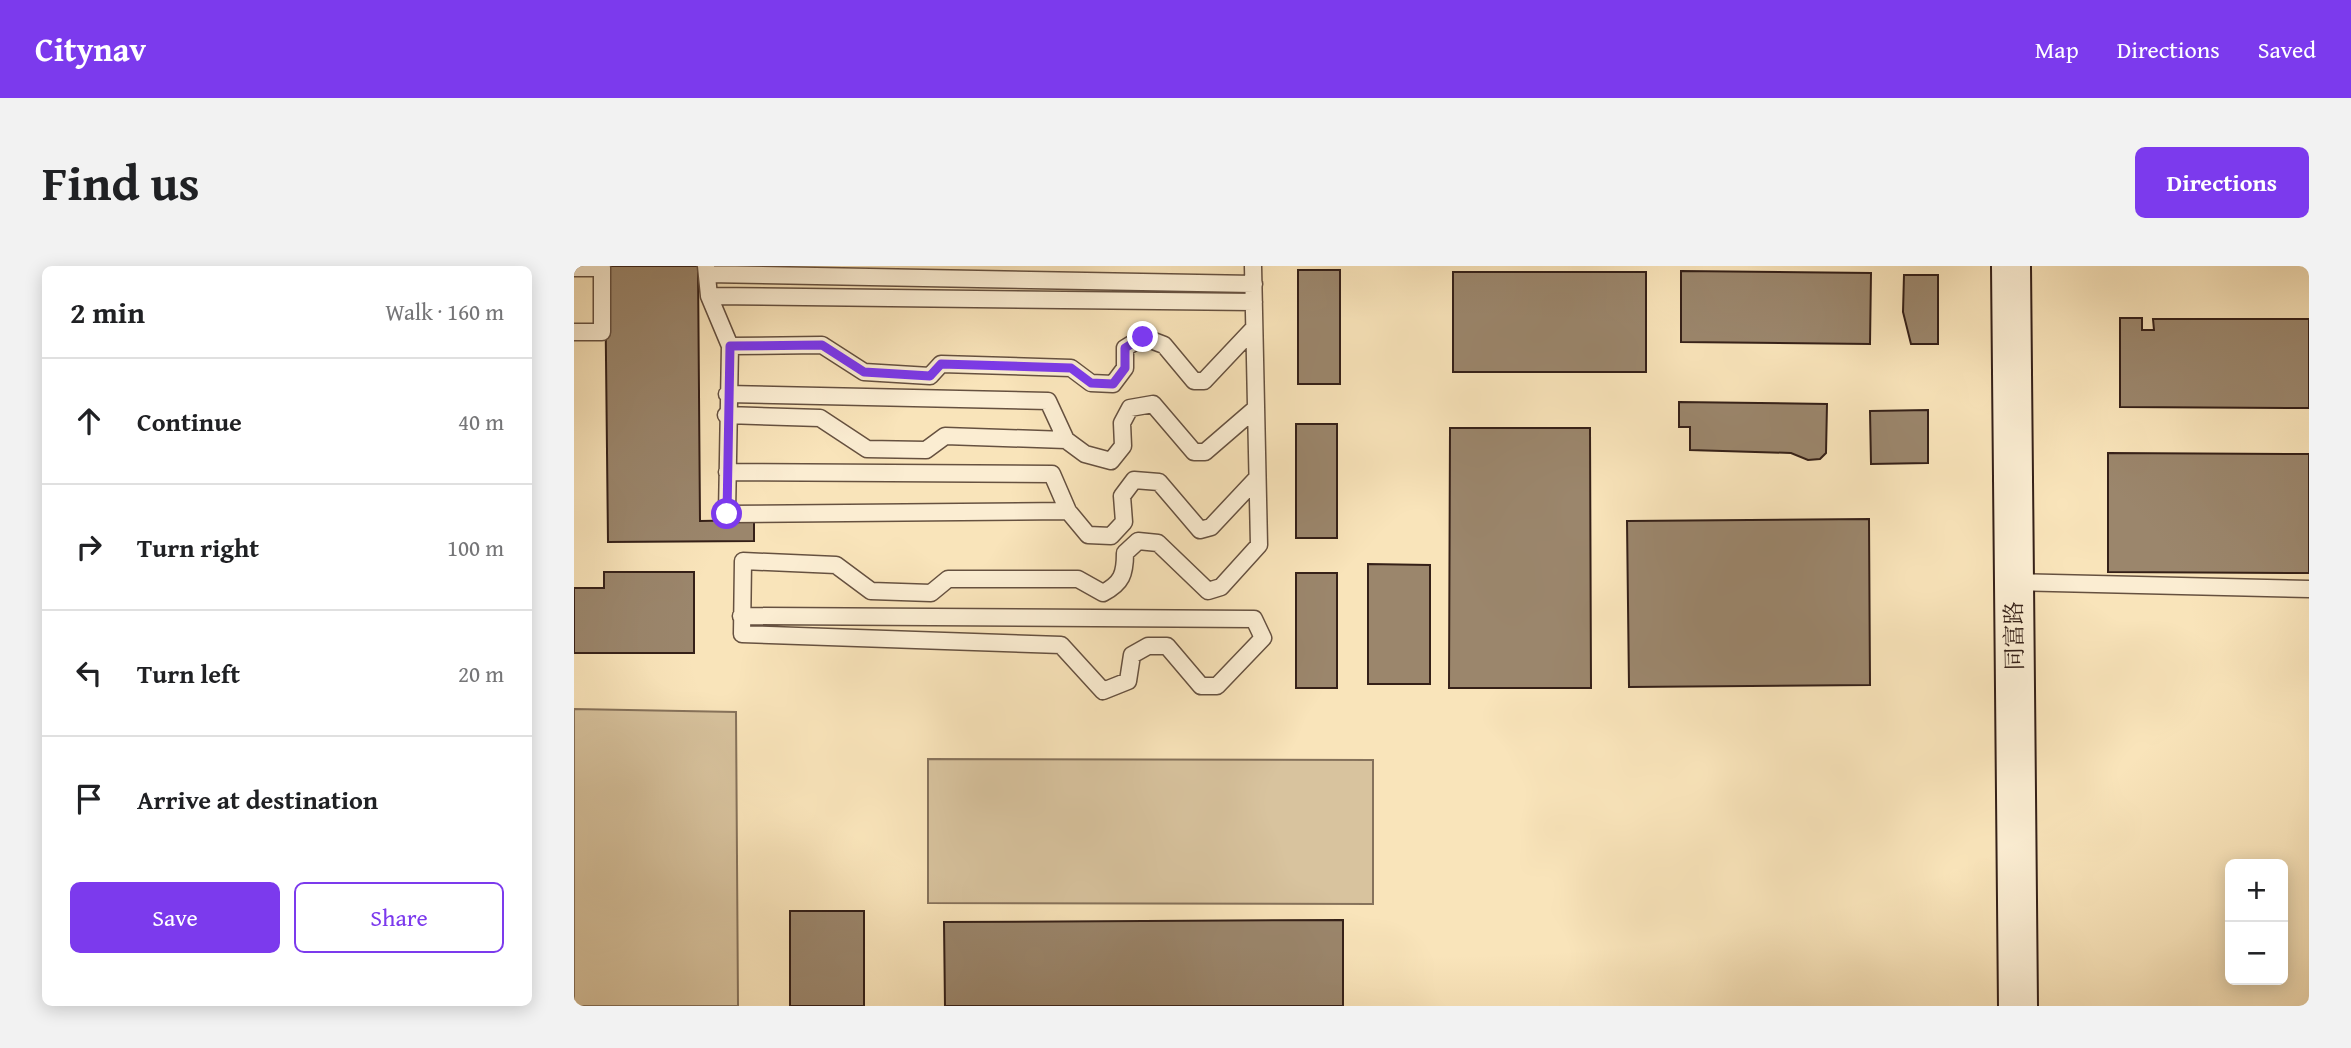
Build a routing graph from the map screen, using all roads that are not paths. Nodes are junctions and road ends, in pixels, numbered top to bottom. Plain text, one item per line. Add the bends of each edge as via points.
1 (1254, 266) edge
2 (1995, 266) edge
3 (2011, 266) edge
4 (574, 268) edge
5 (706, 270) edge
6 (1254, 284) junction
7 (709, 296) junction
8 (1254, 302) junction
9 (1254, 328) junction
10 (574, 332) edge
11 (730, 346) junction
12 (727, 394) junction
13 (1256, 408) junction
14 (726, 415) junction
15 (1066, 440) junction
16 (727, 472) junction
17 (1257, 478) junction
18 (1068, 511) junction
19 (2014, 583) junction
20 (2309, 589) edge
21 (741, 616) junction
22 (2000, 1006) edge
23 (2018, 1006) edge

1 - 6 lane
2 - 22 street, 同富路
3 - 19 street, 同富路
4 - 10 lane via 602,268 602,332
5 - 6 lane
5 - 7 lane
6 - 8 lane
7 - 8 lane
7 - 11 lane
8 - 9 lane
9 - 11 lane via 1205,381 1194,381 1164,345 1143,337 1125,348 1125,368 1113,384 1091,383 1071,368 941,364 930,376 864,372 822,345
9 - 13 lane
11 - 12 lane
12 - 14 lane
12 - 15 lane via 1048,401
13 - 15 lane via 1205,452 1195,452 1153,404 1130,408 1122,423 1123,446 1111,461 1085,454
13 - 17 lane
14 - 15 lane via 820,418 867,449 926,450 945,436
14 - 16 lane
16 - 18 lane via 1052,474
16 - 18 lane via 727,514
17 - 18 lane via 1211,527 1200,530 1159,482 1134,480 1122,496 1124,522 1111,536 1088,535
17 - 21 lane via 1258,545 1221,587 1208,591 1158,543 1138,541 1125,553 1119,585 1103,593 1079,579 948,579 931,593 871,591 836,565 743,561
19 - 20 lane
19 - 23 street, 同富路
21 - 21 lane via 742,635 1061,645 1103,691 1128,681 1132,655 1148,646 1167,646 1201,686 1217,686 1263,638 1254,619

